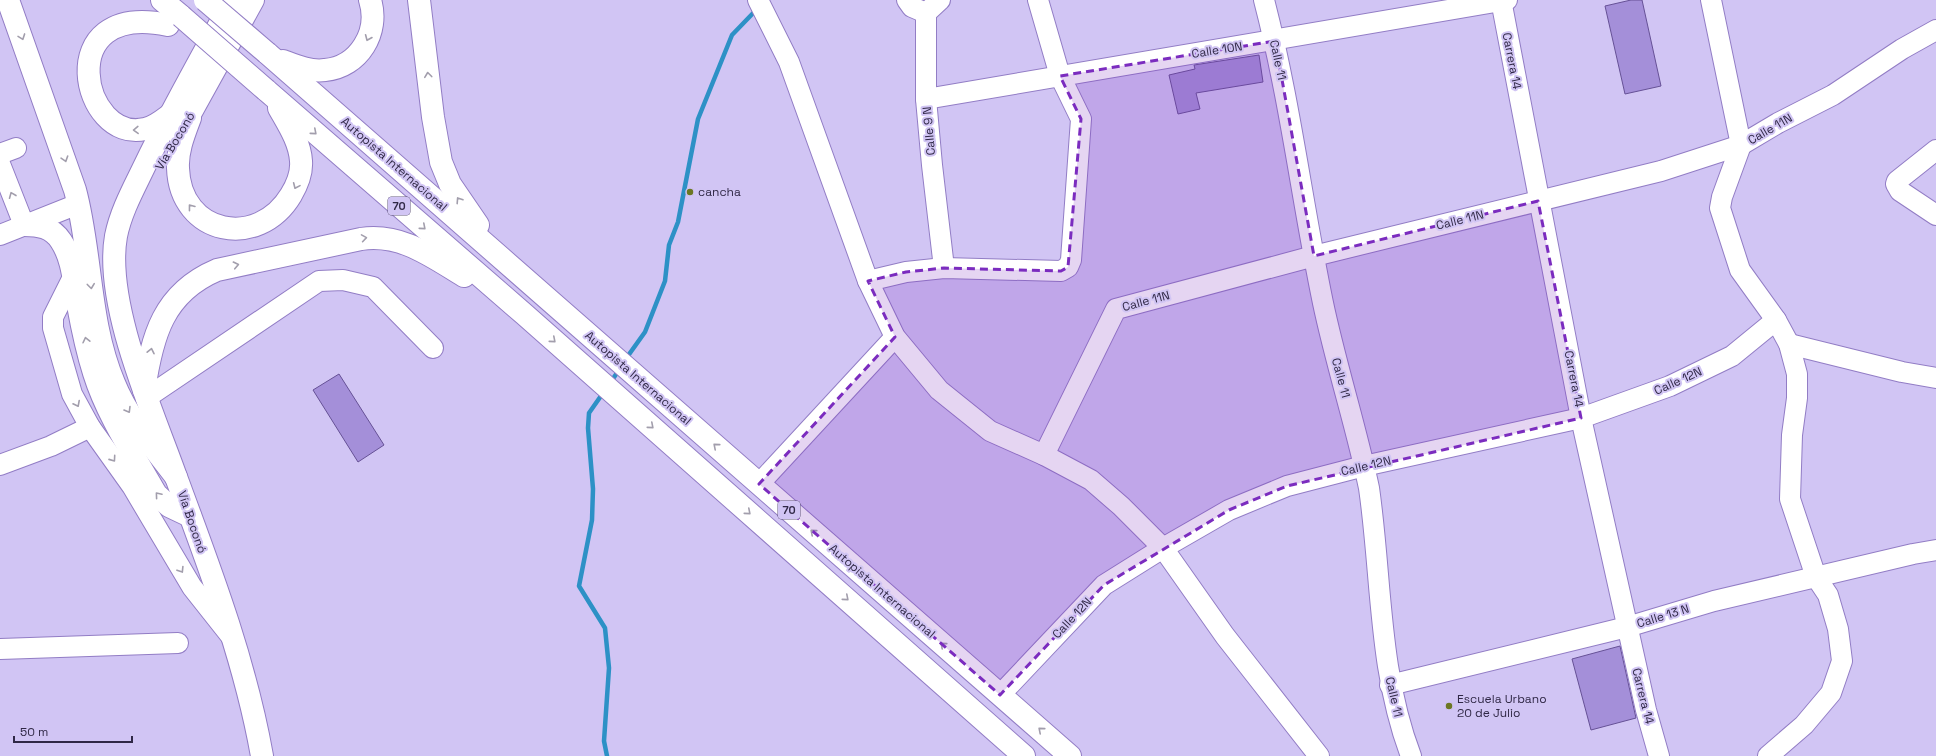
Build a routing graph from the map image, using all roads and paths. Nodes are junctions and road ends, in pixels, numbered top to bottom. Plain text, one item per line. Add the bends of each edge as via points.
1 (8, 0) edge
2 (162, 0) edge
3 (205, 0) edge
4 (233, 0) edge
5 (253, 0) edge
6 (370, 0) edge
7 (420, 0) edge
8 (758, 0) edge
9 (907, 0) edge
10 (1038, 0) edge
11 (1264, 0) edge
12 (1503, 0) edge
13 (1712, 0) edge
14 (933, 6) edge
15 (174, 20) junction
16 (1936, 30) edge
17 (1275, 41) junction
18 (271, 56) junction
19 (1060, 76) junction
20 (270, 94) junction
21 (926, 99) junction
22 (180, 116) junction
23 (1741, 145) junction
24 (1936, 150) edge
25 (0, 164) edge
26 (0, 201) edge
27 (1538, 201) junction
28 (78, 204) junction
29 (1936, 215) edge
30 (12, 230) edge
31 (1314, 256) junction
32 (508, 264) junction
33 (944, 268) junction
34 (73, 277) junction
35 (868, 281) junction
36 (524, 314) junction
37 (1776, 320) junction
38 (895, 337) junction
39 (1789, 344) junction
40 (433, 348) dead end
41 (94, 371) junction
42 (1936, 378) edge
43 (66, 379) junction
44 (145, 394) junction
45 (1581, 418) junction
46 (90, 428) junction
47 (1044, 455) junction
48 (0, 465) edge
49 (1364, 466) junction
50 (176, 477) junction
51 (759, 484) junction
52 (190, 516) junction
53 (1163, 548) junction
54 (1936, 550) edge
55 (1816, 577) junction
56 (1627, 627) junction
57 (233, 639) junction
58 (178, 643) dead end
59 (0, 649) edge
60 (1390, 685) junction
61 (1000, 695) junction
62 (262, 756) edge
63 (1024, 756) edge
64 (1070, 756) edge
65 (1319, 756) edge
66 (1411, 756) edge
67 (1659, 756) edge
68 (1768, 756) edge

1 -> 28 main road via 63,152
2 - 15 main road, 70
3 - 18 main road, Autopista Internacional / 70, bridge
4 - 22 main road, Vía Boconó
5 - 22 main road, Vía Boconó
6 -> 18 main road via 373,16 370,33 361,50 348,62 336,68 305,69
32 -> 7 main road via 460,201 444,170 433,117
8 - 35 street via 790,62
9 - 14 street via 912,7
10 - 19 street
11 - 17 street, Calle 11
12 - 17 street, Calle 10N
12 - 27 street, Carrera 14
13 - 23 street
14 - 21 street, Calle 9 N
15 - 20 main road, 70, bridge via 232,60
22 -> 15 main road via 145,129 132,130 117,126 108,118 97,101 91,84 89,66 93,41 110,23 134,18
16 - 23 street, Calle 11N via 1902,49 1833,95
17 - 19 street, Calle 10N
17 - 31 street, Calle 11
18 - 32 main road, Autopista Internacional / 70
19 - 21 street, Calle 10N
19 - 33 street via 1081,119 1071,260 1068,268 1061,271
20 -> 22 main road via 296,140 301,170 295,188 282,208 265,222 249,227 226,228 208,222 195,212 186,200 180,186 178,168
20 -> 36 main road, 70
21 - 33 street, Calle 9 N
22 - 44 main road, Vía Boconó via 165,158 142,202 128,240 117,290 124,324
23 - 27 street, Calle 11N via 1661,171
23 - 37 street via 1720,208 1740,270
24 - 29 street via 1897,180 1896,184 1900,191
30 -> 25 street
26 - 30 street
27 - 31 street, Calle 11N
27 - 45 street, Carrera 14
28 - 30 street
28 -> 50 main road via 94,305 109,370 134,419
30 - 34 main road via 44,227 55,234 65,249
31 - 47 street, Calle 11N via 1116,309
31 - 49 street, Calle 11 via 1330,334
51 -> 32 main road, Autopista Internacional / 70
33 - 35 street via 906,272
41 -> 34 main road
34 - 43 street via 53,317 53,328
35 - 38 street
44 -> 36 main road via 152,345 166,312 177,297 199,278 225,267 361,239 383,237 413,246
36 -> 63 main road, 70
37 - 39 street
37 - 45 street, Calle 12N via 1732,356 1670,386
38 - 47 street via 939,390 990,431
38 - 51 street
39 - 42 street
39 - 55 street via 1797,374 1790,499
40 - 44 street via 373,287 343,280 319,281
41 - 43 street
52 -> 41 main road via 169,506 156,494 107,405
43 -> 46 street
44 - 50 main road, Vía Boconó
45 - 49 street, Calle 12N
45 - 56 street, Carrera 14
46 - 48 street
46 -> 57 street via 132,486 192,587
47 - 53 street via 1091,480
49 - 53 street, Calle 12N via 1287,486 1229,510
49 - 60 street, Calle 11 via 1374,519 1380,606
50 - 52 main road, Vía Boconó
61 -> 51 main road, Autopista Internacional / 70
52 - 57 main road, Vía Boconó
53 - 61 street, Calle 12N via 1104,585
53 - 65 street via 1225,636
54 - 55 street, Calle 13 N
55 - 56 street, Calle 13 N via 1714,601
55 - 68 street via 1828,595 1838,628 1842,661 1831,692 1804,725
56 - 60 street, Calle 13 N
56 - 67 street, Carrera 14
57 - 62 main road, Vía Boconó via 257,725
58 - 59 street
60 - 66 street, Calle 11
64 -> 61 main road, Autopista Internacional / 70

